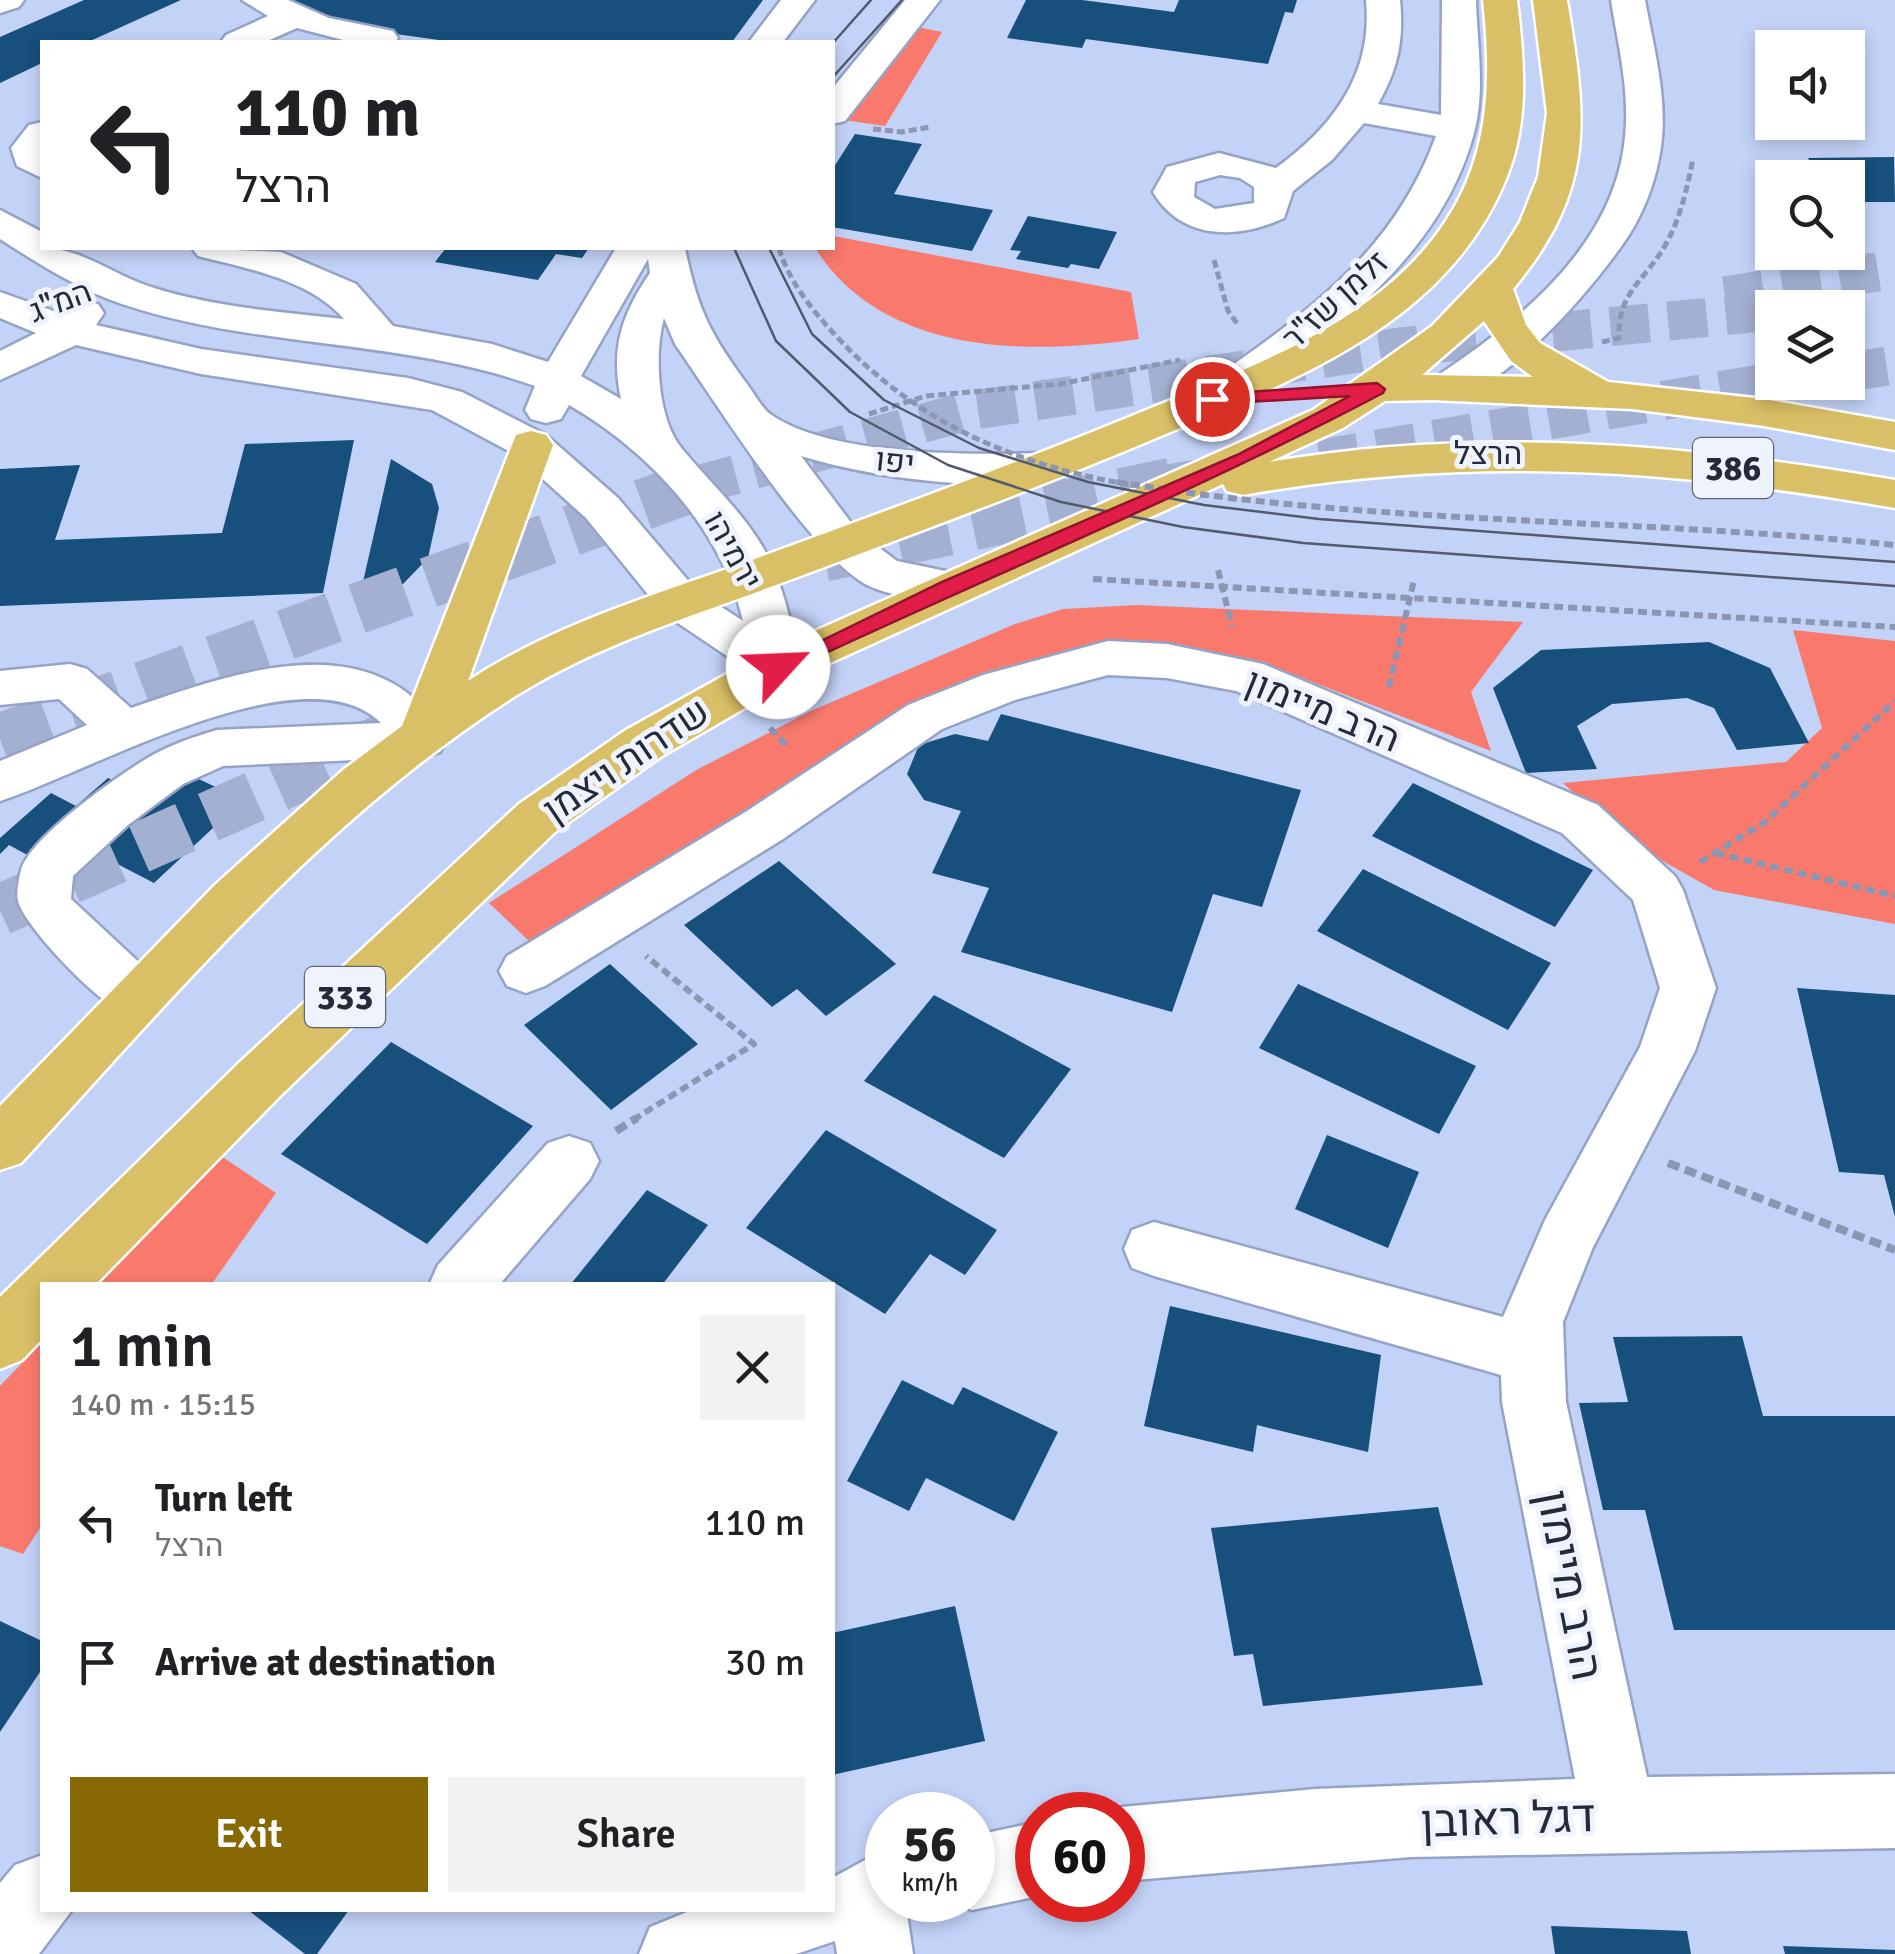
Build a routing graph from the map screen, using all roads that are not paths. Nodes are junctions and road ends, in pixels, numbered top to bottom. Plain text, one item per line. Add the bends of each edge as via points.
1 (7, 0) edge
2 (259, 0) edge
3 (798, 0) edge
4 (923, 0) edge
5 (1383, 0) edge
6 (1458, 0) edge
7 (1500, 0) edge
8 (1550, 0) edge
9 (1628, 0) edge
10 (0, 3) edge
11 (294, 17) junction
12 (380, 38) dead end
13 (242, 40) edge
14 (768, 40) edge
15 (835, 109) edge
16 (1349, 120) junction
17 (1457, 129) junction
18 (40, 135) edge
19 (40, 166) edge
20 (1262, 178) junction
21 (0, 222) edge
22 (40, 246) edge
23 (47, 250) edge
24 (221, 250) edge
25 (634, 250) edge
26 (668, 261) edge
27 (105, 284) junction
28 (1493, 288) junction
29 (8, 315) edge
30 (70, 332) junction
31 (379, 335) junction
32 (1510, 340) junction
33 (0, 367) edge
34 (559, 378) junction
35 (1446, 388) junction
36 (1377, 389) junction
37 (1642, 397) junction
38 (1212, 399) junction
39 (750, 422) junction
40 (1895, 436) edge
41 (531, 444) junction
42 (659, 449) junction
43 (1244, 459) junction
44 (1047, 467) junction
45 (1895, 494) edge
46 (1086, 526) junction
47 (842, 544) junction
48 (755, 576) junction
49 (949, 586) junction
50 (680, 602) junction
51 (778, 667) junction
52 (0, 688) edge
53 (124, 730) junction
54 (422, 739) junction
55 (0, 782) edge
56 (526, 971) dead end
57 (138, 996) junction
58 (24, 1099) edge
59 (0, 1145) edge
60 (569, 1161) road end
61 (1154, 1249) dead end
62 (57, 1282) edge
63 (463, 1282) edge
64 (40, 1299) edge
65 (0, 1340) edge
66 (1531, 1354) junction
67 (1895, 1810) edge
68 (1618, 1814) junction
69 (1145, 1841) edge
70 (40, 1894) edge
71 (856, 1912) edge
72 (0, 1942) edge
73 (677, 1954) edge

1 - 10 street
2 - 11 street
3 - 14 street
4 - 15 street
5 - 16 street via 1383,37
6 - 17 street, זלמן שז"ר
7 - 38 main road, זלמן שז"ר via 1509,74 1506,120 1494,162 1451,242 1390,305
8 - 28 main road via 1565,97 1558,168 1530,238
9 - 32 street via 1644,107 1631,195 1565,290
11 - 12 street
11 - 13 street
16 - 17 street
16 - 20 street
17 - 38 street, זלמן שז"ר via 1418,213 1388,256 1301,337
18 - 19 street via 29,148
20 - 20 street via 1275,203 1259,216 1212,220 1176,201 1180,175 1204,165
21 - 22 street, ירמיהו
23 - 27 street, ירמיהו
24 - 31 street via 267,260 342,292
25 - 34 street
26 - 39 street via 681,316
26 - 42 street via 634,352 642,404
27 - 29 street, המ"ג
27 - 30 street, המ"ג
27 - 31 street, ירמיהו via 183,308
28 - 32 main road
28 - 36 main road
29 - 30 street, ירמיהו
30 - 33 street, המ"ג
30 - 41 street, ירמיהו via 208,363 408,391 476,414
31 - 34 street, ירמיהו via 494,355
32 - 35 street
32 - 37 main road via 1541,367
34 - 41 street
34 - 42 street, ירמיהו via 612,408
35 - 36 main road, הרצל / 386
35 - 37 main road, הרצל / 386
35 - 43 main road via 1375,421
36 - 38 main road, הרצל / 386
36 - 43 main road, שדרות ויצמן / 333
37 - 40 main road, הרצל / 386
38 - 44 main road
39 - 44 street, יפו via 789,441 861,458
39 - 47 street
41 - 50 street, ירמיהו via 602,508
41 - 54 main road
42 - 48 street, ירמיהו via 713,510
43 - 46 main road, שדרות ויצמן / 333
44 - 47 main road
45 - 46 main road, הרצל / 386 via 1687,462 1447,453 1255,478
46 - 49 main road, שדרות ויצמן / 333
47 - 48 main road
47 - 49 street via 884,574
48 - 50 main road
48 - 51 street, ירמיהו
49 - 51 main road, שדרות ויצמן / 333
50 - 51 street, ירמיהו
50 - 54 main road via 532,665
51 - 62 main road, שדרות ויצמן / 333 via 644,743 537,818
52 - 53 street via 70,680
53 - 54 street via 252,691 323,682 360,685 386,698
53 - 55 street
54 - 57 main road via 293,846
54 - 57 street via 216,748 165,770 110,811 48,868 44,899 54,918
56 - 66 street, הרב מיימון via 925,718 1058,668 1108,658 1246,676 1580,819 1656,890 1688,988 1667,1052 1552,1272 1532,1322
57 - 58 main road
58 - 59 main road
60 - 63 street
61 - 66 street
64 - 65 main road
66 - 68 street, הרב מיימון via 1534,1402
67 - 68 street, דגל ראובן
68 - 69 street, דגל ראובן
70 - 72 street
71 - 73 street via 725,1935

